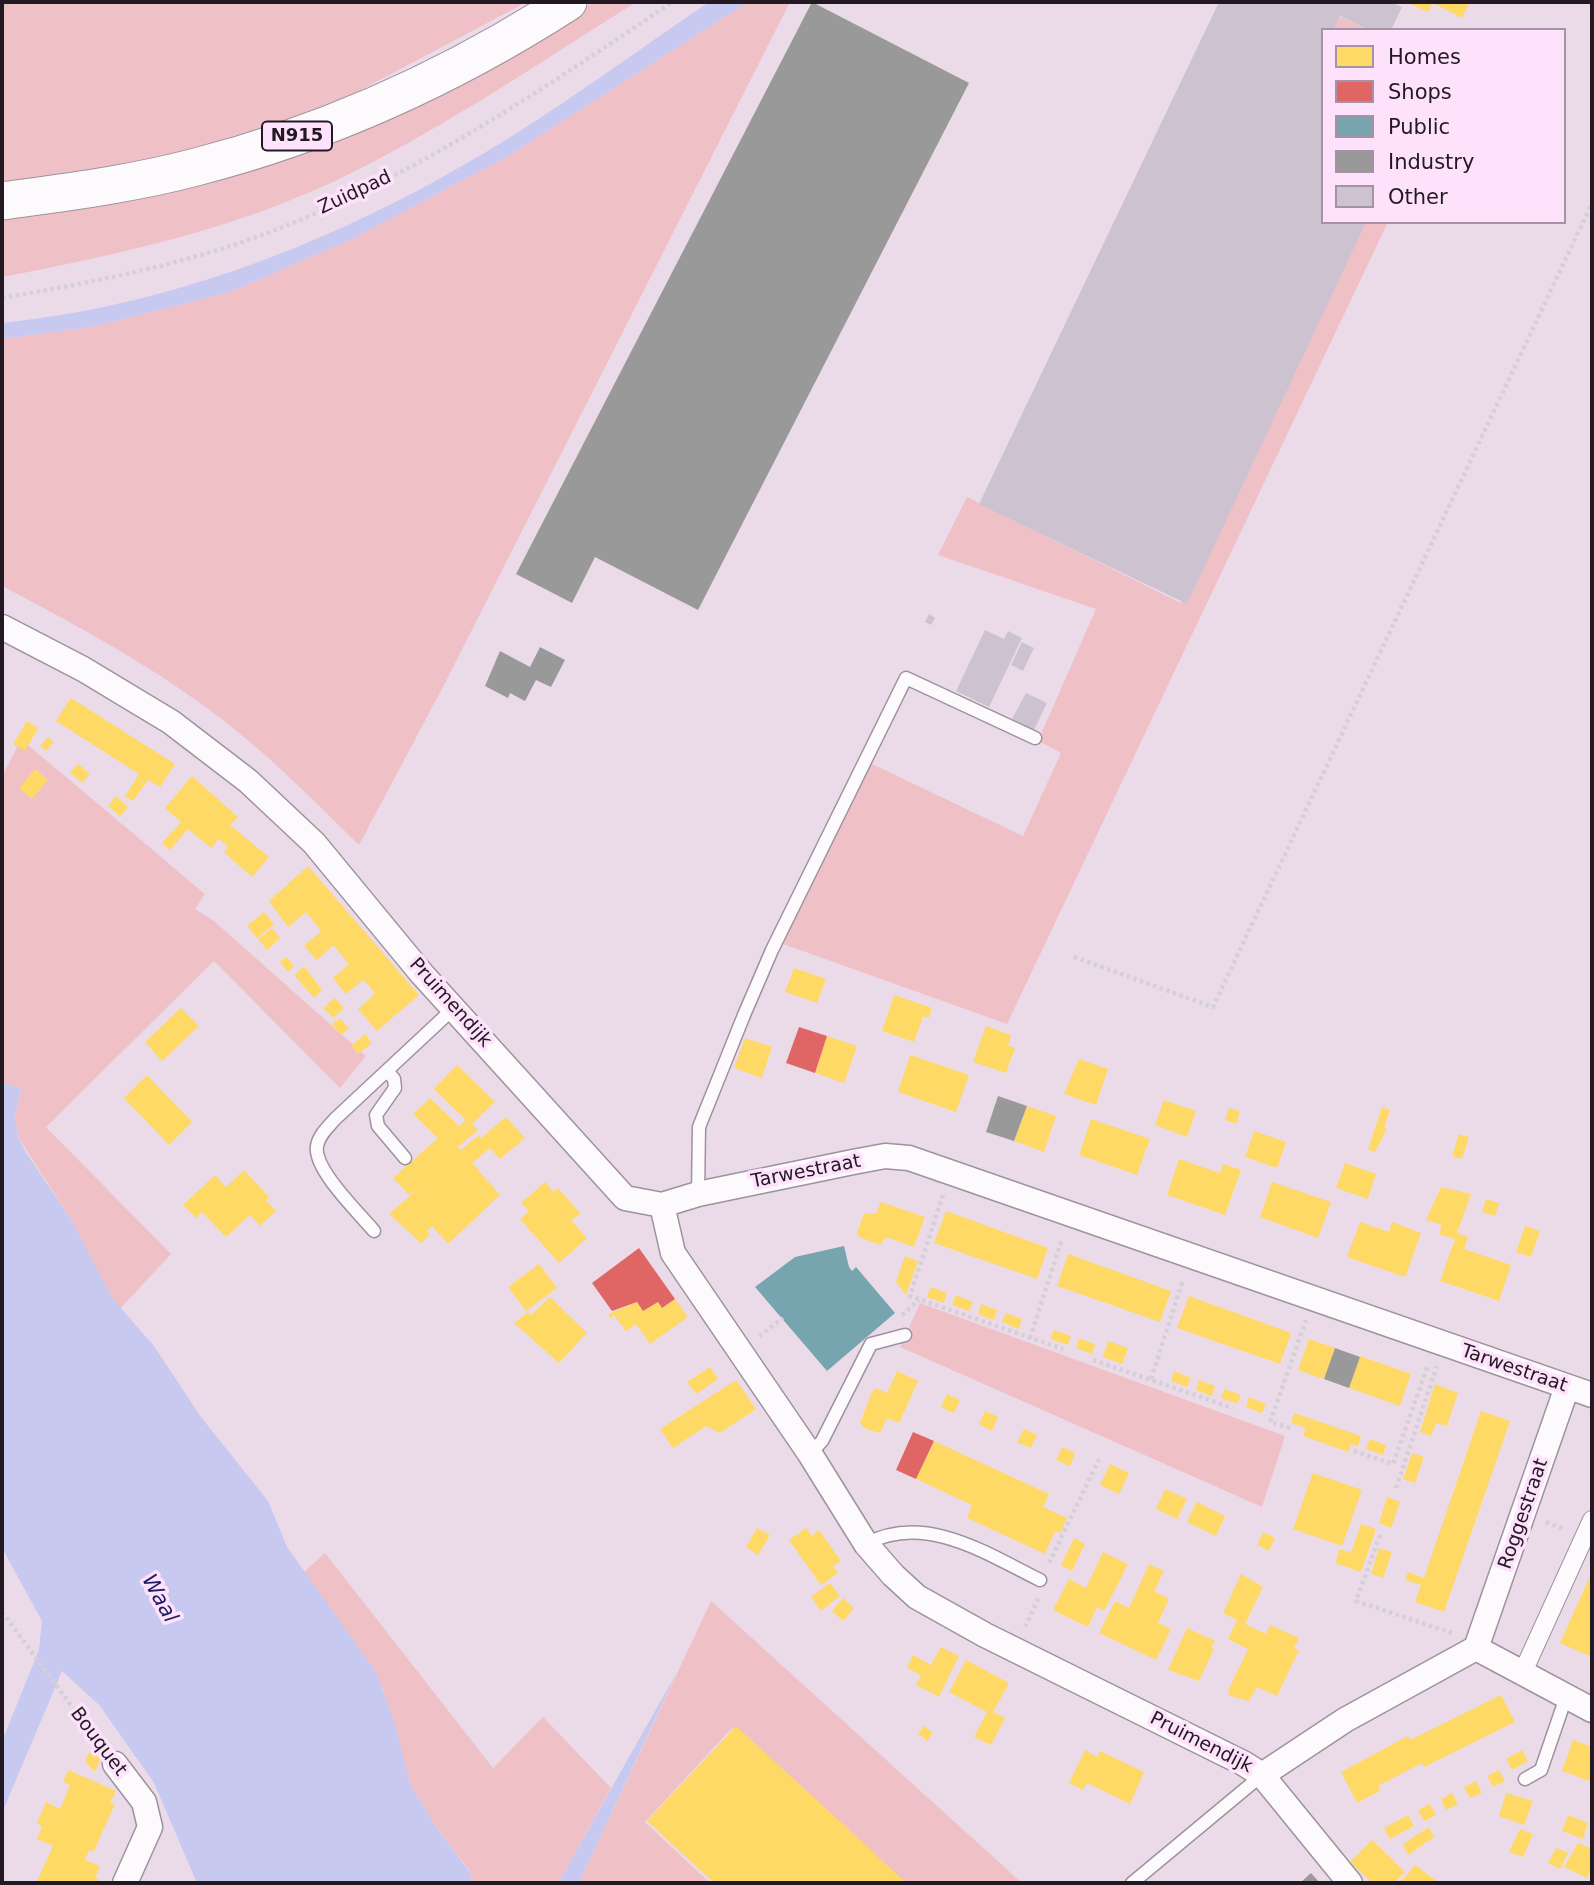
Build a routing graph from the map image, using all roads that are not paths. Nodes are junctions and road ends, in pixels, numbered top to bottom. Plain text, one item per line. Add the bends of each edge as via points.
1 (568, 2) edge
2 (2, 201) edge
3 (2, 627) edge
4 (1035, 738) dead end
5 (454, 1008) junction
6 (387, 1071) junction
7 (405, 1158) dead end
8 (698, 1194) junction
9 (662, 1205) junction
10 (374, 1231) dead end
11 (905, 1335) dead end
12 (1567, 1387) junction
13 (1592, 1395) edge
14 (810, 1454) junction
15 (1592, 1520) edge
16 (866, 1544) junction
17 (1041, 1580) road end
18 (1478, 1645) junction
19 (1522, 1674) junction
20 (1566, 1697) junction
21 (1592, 1710) edge
22 (115, 1764) road end
23 (1262, 1775) junction
24 (1525, 1779) dead end
25 (125, 1883) edge
26 (1132, 1883) edge
27 (1350, 1883) edge

1 - 2 main road, N915 via 423,85 314,131 195,167 85,190
3 - 5 street, Pruimendijk via 171,722 248,781 314,844
4 - 8 lane via 906,678 744,1015 699,1127
5 - 6 lane
5 - 9 street, Pruimendijk via 625,1198
6 - 7 lane via 395,1088 376,1115 378,1126
6 - 10 lane via 335,1119 317,1147 324,1171
8 - 9 street, Tarwestraat
8 - 12 street, Tarwestraat via 885,1156 909,1157
9 - 14 street, Pruimendijk via 673,1253
11 - 14 lane via 871,1344 822,1441
12 - 13 street, Tarwestraat
12 - 18 street, Roggestraat
14 - 16 street, Pruimendijk
15 - 19 street
16 - 17 lane via 894,1531 960,1540
16 - 23 street, Pruimendijk via 917,1597
18 - 19 street
18 - 23 street via 1345,1720
19 - 20 street
20 - 21 street
20 - 24 lane via 1541,1770
22 - 25 street, Bouquet via 144,1802 150,1827
23 - 26 lane
23 - 27 street, Pruimendijk

